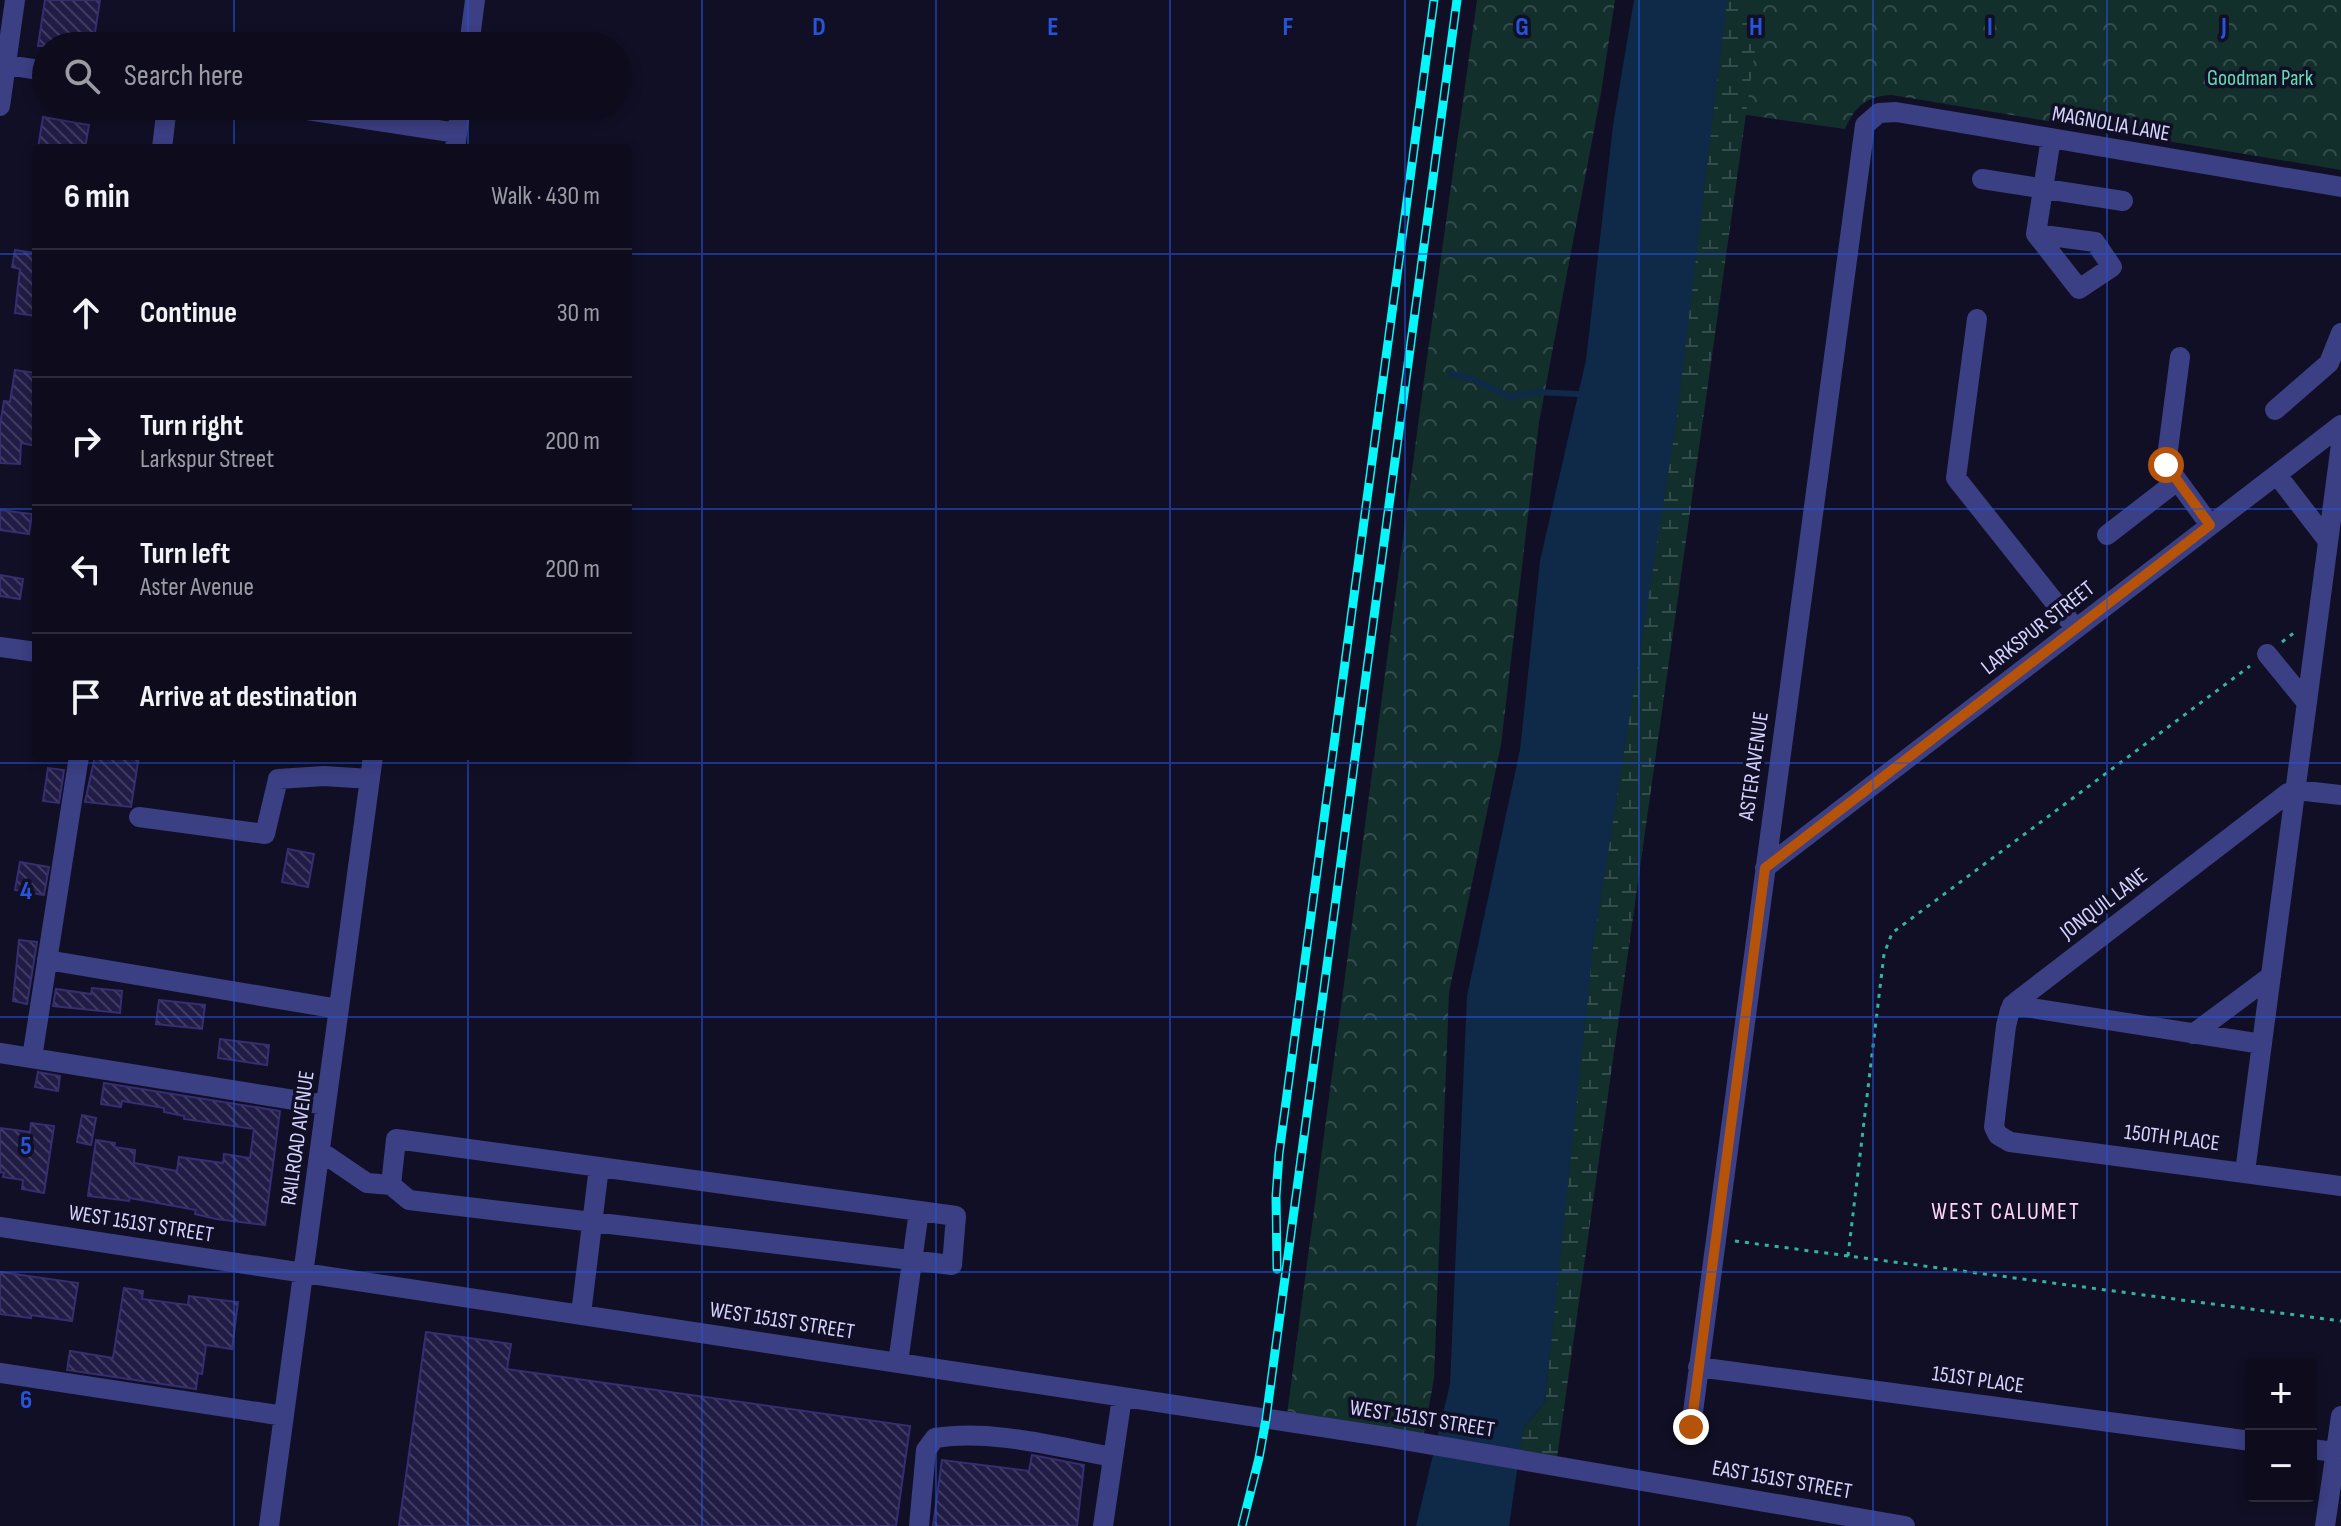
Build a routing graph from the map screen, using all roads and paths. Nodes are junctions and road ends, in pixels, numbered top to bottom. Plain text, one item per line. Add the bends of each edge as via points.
1 (15, 0) edge
2 (475, 0) edge
3 (471, 32) edge
4 (3, 64) edge
5 (32, 69) edge
6 (0, 106) edge
7 (1873, 116) joint
8 (165, 120) edge
9 (353, 120) edge
10 (459, 120) edge
11 (2051, 138) junction
12 (456, 140) edge
13 (162, 144) edge
14 (1982, 179) dead end
15 (2341, 187) edge
16 (2043, 189) junction
17 (2123, 201) dead end
18 (2036, 234) dead end
19 (1977, 319) dead end
20 (2341, 333) edge
21 (2180, 357) dead end
22 (2329, 363) junction
23 (2341, 380) edge
24 (2275, 410) dead end
25 (2341, 425) edge
26 (2341, 444) edge
27 (2277, 475) junction
28 (2177, 481) junction
29 (2210, 525) junction
30 (2107, 535) dead end
31 (2328, 541) junction
32 (2318, 616) junction
33 (2076, 629) junction
34 (0, 647) edge
35 (32, 651) edge
36 (2267, 654) junction
37 (2307, 703) junction
38 (78, 760) edge
39 (372, 760) edge
40 (370, 779) junction
41 (2296, 790) junction
42 (2341, 795) edge
43 (139, 817) dead end
44 (1765, 868) junction
45 (47, 960) junction
46 (2271, 976) junction
47 (2012, 1005) junction
48 (339, 1009) junction
49 (2193, 1034) junction
50 (2262, 1044) junction
51 (0, 1053) edge
52 (32, 1058) junction
53 (326, 1105) junction
54 (320, 1151) junction
55 (599, 1167) junction
56 (2245, 1172) junction
57 (391, 1185) junction
58 (2341, 1186) edge
59 (919, 1211) junction
60 (593, 1222) junction
61 (0, 1227) edge
62 (1715, 1238) junction
63 (1848, 1256) junction
64 (912, 1260) junction
65 (303, 1274) junction
66 (581, 1314) junction
67 (2341, 1321) edge
68 (898, 1363) junction
69 (1698, 1367) junction
70 (0, 1373) edge
71 (1122, 1397) junction
72 (284, 1416) junction
73 (2341, 1416) edge
74 (1691, 1427) dead end
75 (2245, 1440) edge
76 (2317, 1450) edge
77 (2335, 1452) junction
78 (1113, 1457) junction
79 (1556, 1465) joint
80 (269, 1526) edge
81 (919, 1526) edge
82 (1103, 1526) edge
83 (1905, 1526) edge
84 (2325, 1526) edge

1 - 4 street
2 - 3 street
4 - 5 street
4 - 6 street
7 - 11 street, MAGNOLIA LANE via 1896,112
7 - 44 street, ASTER AVENUE via 1863,131
8 - 13 street
9 - 12 street
10 - 12 street
11 - 15 street, MAGNOLIA LANE
11 - 16 street
14 - 16 street
16 - 17 street
16 - 18 street
19 - 33 street via 1956,478
20 - 22 street
21 - 28 street via 2166,465
22 - 23 street
22 - 24 street
25 - 27 street, LARKSPUR STREET
26 - 31 street
27 - 29 street, LARKSPUR STREET
27 - 31 street
28 - 29 street
28 - 30 street
29 - 33 street, LARKSPUR STREET
31 - 32 street
32 - 36 path
32 - 37 street
33 - 44 street, LARKSPUR STREET
34 - 35 street
36 - 37 street
36 - 63 path via 1892,933 1884,954
37 - 41 street
38 - 45 street
39 - 40 street, RAILROAD AVENUE
40 - 43 street via 278,779 265,834
40 - 48 street, RAILROAD AVENUE
41 - 42 street
41 - 46 street
41 - 47 street, JONQUIL LANE
44 - 62 street, ASTER AVENUE
45 - 48 street
45 - 52 street
46 - 49 street
46 - 50 street
47 - 49 street
47 - 56 street, 150TH PLACE via 1994,1121 1998,1135 2010,1142
48 - 53 street, RAILROAD AVENUE
49 - 50 street
50 - 56 street
51 - 52 street
52 - 53 street
53 - 54 street, RAILROAD AVENUE
54 - 57 street via 367,1183
54 - 65 street, RAILROAD AVENUE
55 - 57 street via 396,1139
55 - 59 street
55 - 60 street
56 - 58 street, 150TH PLACE
57 - 60 street via 409,1200
59 - 64 street
59 - 64 street via 956,1216 952,1265
60 - 64 street
60 - 66 street
61 - 65 street, WEST 151ST STREET
62 - 63 path
62 - 69 street, ASTER AVENUE
63 - 67 path
64 - 68 street
65 - 66 street, WEST 151ST STREET
65 - 72 street, RAILROAD AVENUE
66 - 68 street, WEST 151ST STREET
68 - 71 street, WEST 151ST STREET
69 - 74 street, ASTER AVENUE
69 - 75 street, 151ST PLACE
70 - 72 street
71 - 78 street
71 - 79 street, WEST 151ST STREET
72 - 80 street, RAILROAD AVENUE
73 - 77 street
76 - 77 street
77 - 84 street
78 - 81 street via 1024,1440 935,1438 926,1450
78 - 82 street
79 - 83 street, EAST 151ST STREET

